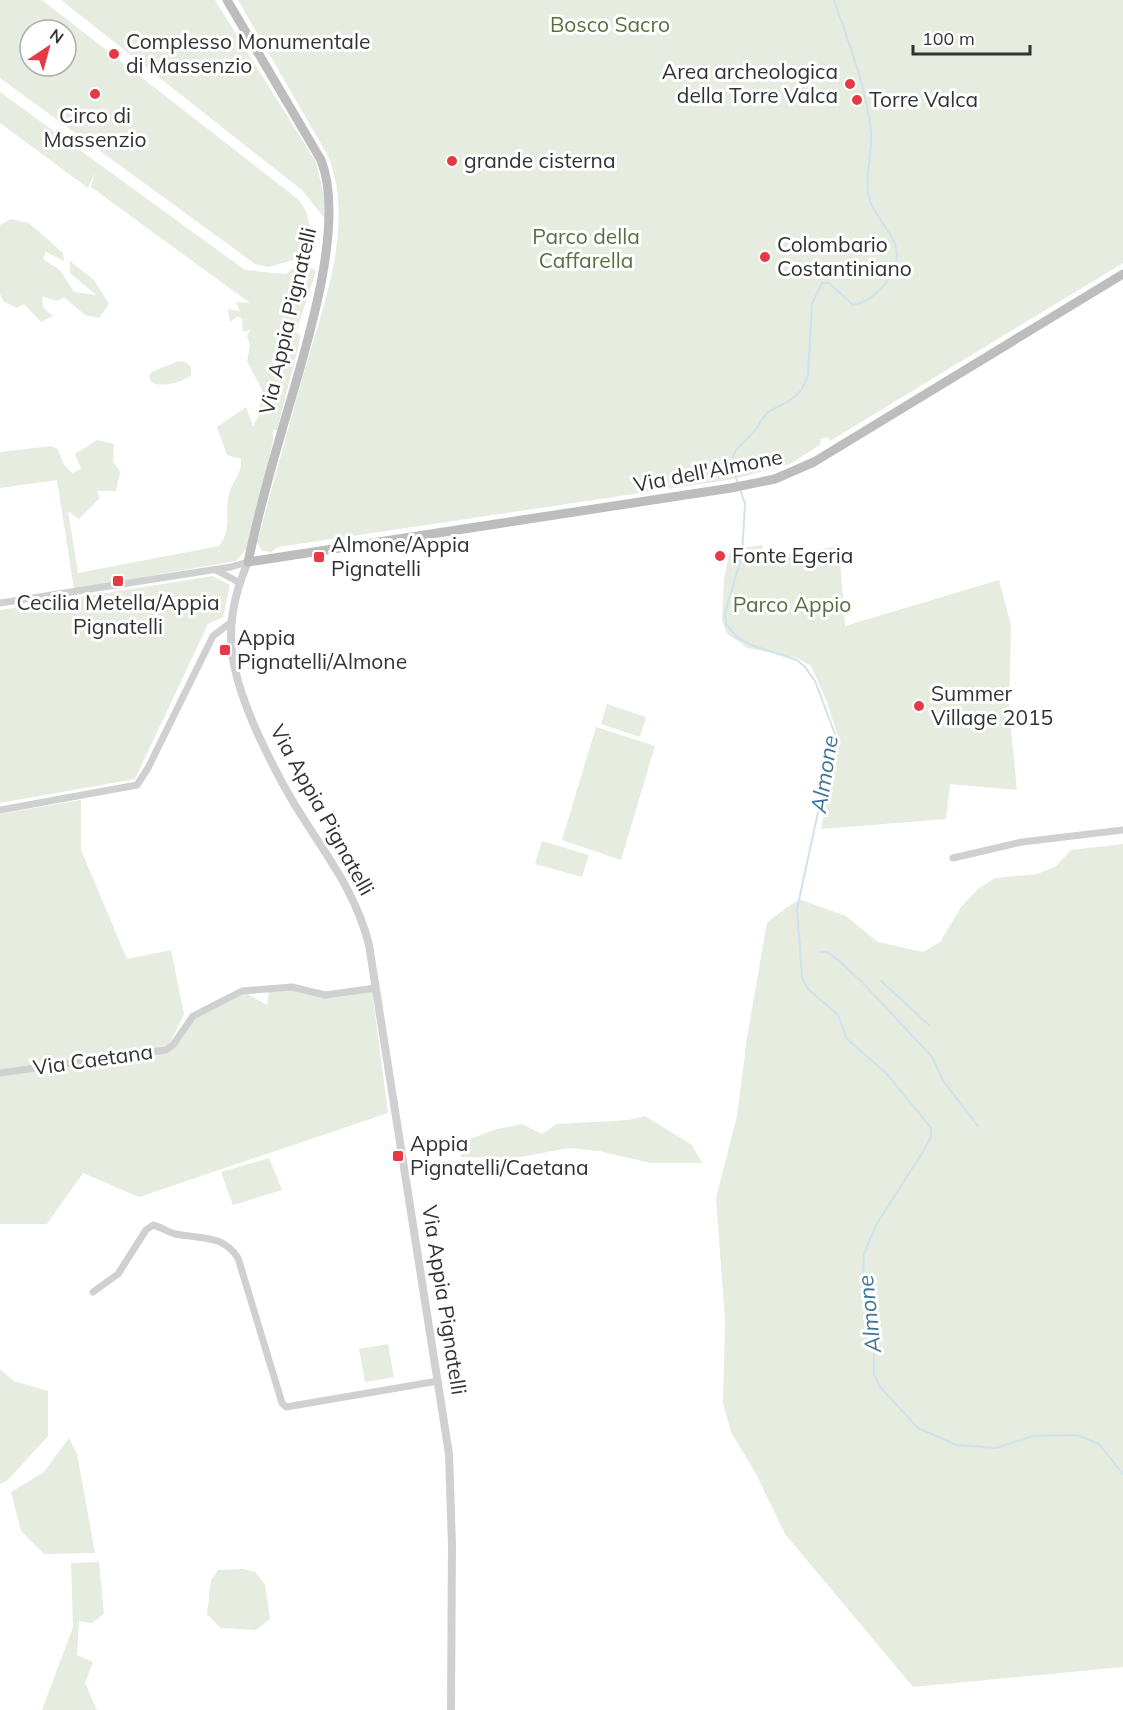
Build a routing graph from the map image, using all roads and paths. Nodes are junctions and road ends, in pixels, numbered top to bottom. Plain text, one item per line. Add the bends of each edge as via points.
1 (227, 0) edge
2 (1123, 274) edge
3 (248, 561) junction
4 (213, 569) junction
5 (240, 583) junction
6 (0, 603) edge
7 (230, 623) junction
8 (0, 810) edge
9 (1123, 830) edge
10 (953, 858) dead end
11 (376, 988) junction
12 (0, 1073) edge
13 (93, 1292) dead end
14 (438, 1381) junction
15 (451, 1710) edge

1 - 3 main road, Via Appia Pignatelli via 321,160 328,178 330,204 328,240 302,358
2 - 3 main road, Via dell'Almone via 814,462 775,479
3 - 4 street
3 - 5 street, Via Appia Pignatelli
4 - 5 street
4 - 6 street
5 - 7 street, Via Appia Pignatelli
7 - 8 street via 213,636 137,785
7 - 11 street, Via Appia Pignatelli via 232,663 239,691 294,804 356,903 365,928
9 - 10 street via 1022,842
11 - 12 street, Via Caetana via 325,995 292,987 247,990 193,1016 166,1050
11 - 14 street, Via Appia Pignatelli
13 - 14 street via 117,1275 153,1225 171,1233 219,1240 238,1258 286,1407
14 - 15 street, Via Appia Pignatelli via 451,1478

